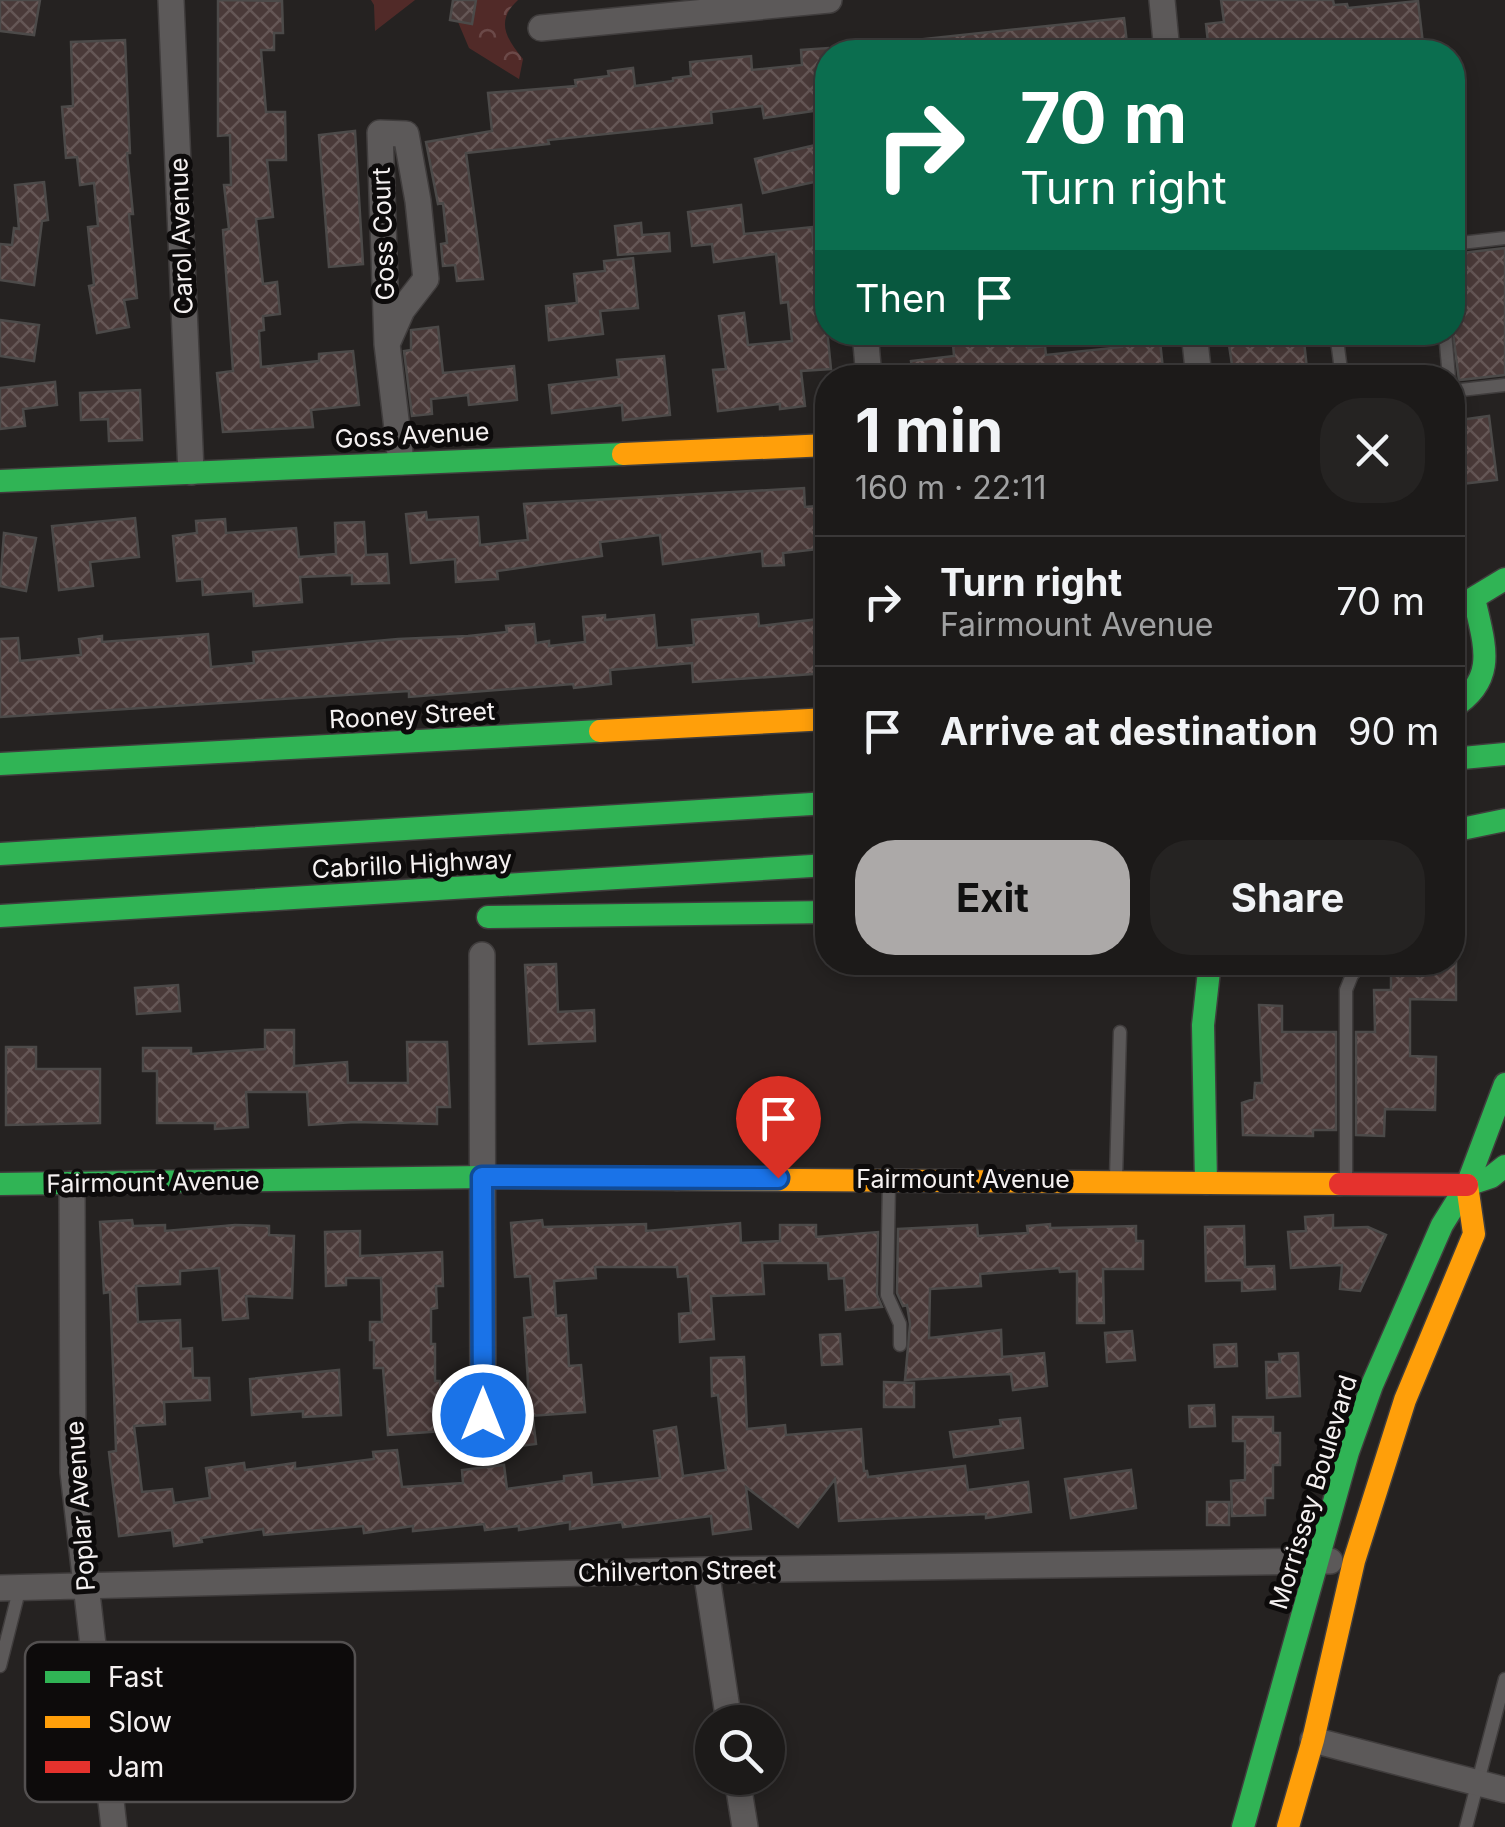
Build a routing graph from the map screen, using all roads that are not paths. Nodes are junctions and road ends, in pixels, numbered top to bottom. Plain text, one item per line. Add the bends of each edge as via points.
1 (170, 0) edge
2 (829, 0) edge
3 (1162, 0) edge
4 (541, 28) dead end
5 (1166, 40) edge
6 (1505, 238) edge
7 (1465, 243) edge
8 (387, 344) junction
9 (1505, 385) edge
10 (1465, 389) edge
11 (815, 446) edge
12 (401, 462) junction
13 (191, 472) junction
14 (0, 481) edge
15 (1505, 579) edge
16 (1474, 598) junction
17 (1465, 603) edge
18 (1505, 656) edge
19 (1465, 700) edge
20 (1483, 716) dead end
21 (1465, 718) edge
22 (815, 720) edge
23 (1505, 754) edge
24 (1465, 757) edge
25 (0, 764) edge
26 (815, 804) edge
27 (1505, 810) edge
28 (1465, 814) edge
29 (1505, 820) edge
30 (1465, 828) edge
31 (0, 854) edge
32 (815, 866) edge
33 (301, 898) junction
34 (815, 912) edge
35 (418, 913) dead end
36 (0, 916) edge
37 (456, 918) dead end
38 (482, 955) dead end
39 (1189, 975) edge
40 (1209, 975) edge
41 (1352, 975) edge
42 (1203, 1025) junction
43 (1120, 1032) dead end
44 (1505, 1084) edge
45 (1505, 1166) edge
46 (482, 1177) junction
47 (889, 1179) junction
48 (1116, 1180) junction
49 (1206, 1182) junction
50 (0, 1184) edge
51 (72, 1184) junction
52 (1346, 1184) junction
53 (1467, 1186) junction
54 (1505, 1196) edge
55 (900, 1345) dead end
56 (483, 1415) dead end
57 (1354, 1561) junction
58 (1320, 1562) junction
59 (706, 1570) junction
60 (10, 1587) edge
61 (84, 1587) junction
62 (91, 1642) edge
63 (0, 1666) edge
64 (1505, 1679) edge
65 (726, 1705) edge
66 (1313, 1740) junction
67 (1478, 1783) junction
68 (1505, 1790) edge
69 (739, 1795) edge
70 (111, 1802) edge
71 (114, 1827) edge
72 (744, 1827) edge
73 (1244, 1827) edge
74 (1288, 1827) edge
75 (1466, 1827) edge

1 - 13 street, Carol Avenue
2 - 4 street
3 - 5 street
6 - 7 lane
8 - 8 street, Goss Court via 426,279 406,134 380,133
8 - 12 street, Goss Court
9 - 10 lane
11 - 12 main road, Goss Avenue
12 - 13 main road, Goss Avenue
13 - 14 main road, Goss Avenue
15 - 16 main road
16 - 17 main road
16 - 18 main road
16 - 19 main road via 1485,670
20 - 21 main road
22 - 25 main road, Rooney Street
23 - 24 main road
26 - 31 main road, Cabrillo Highway
27 - 28 main road
29 - 30 main road
32 - 33 main road, Cabrillo Highway
33 - 35 main road
33 - 36 main road, Cabrillo Highway
34 - 37 main road
38 - 46 street
39 - 42 main road
40 - 42 main road
41 - 52 lane via 1346,990
42 - 49 main road
43 - 48 lane
44 - 53 main road, Morrissey Boulevard
45 - 53 main road
46 - 47 main road, Fairmount Avenue
46 - 51 main road, Fairmount Avenue
46 - 56 street
47 - 48 main road, Fairmount Avenue
47 - 55 lane via 886,1294 900,1324
48 - 49 main road, Fairmount Avenue
49 - 52 main road, Fairmount Avenue
50 - 51 main road, Fairmount Avenue
51 - 61 street, Poplar Avenue via 73,1472
52 - 53 main road, Fairmount Avenue
53 - 54 street, Fairmount Avenue
53 - 57 main road, Morrissey Boulevard via 1474,1234 1405,1400
53 - 58 main road, Morrissey Boulevard via 1442,1224 1372,1385
57 - 58 street, Chilverton Street
57 - 66 main road, Morrissey Boulevard
58 - 59 street, Chilverton Street
58 - 73 main road, Morrissey Boulevard
59 - 61 street, Chilverton Street
59 - 65 street
60 - 61 street, Chilverton Street
60 - 63 lane
61 - 62 street, Poplar Avenue
64 - 67 lane
66 - 67 street
66 - 74 main road, Morrissey Boulevard
67 - 68 street
67 - 75 lane
69 - 72 street
70 - 71 street, Poplar Avenue

